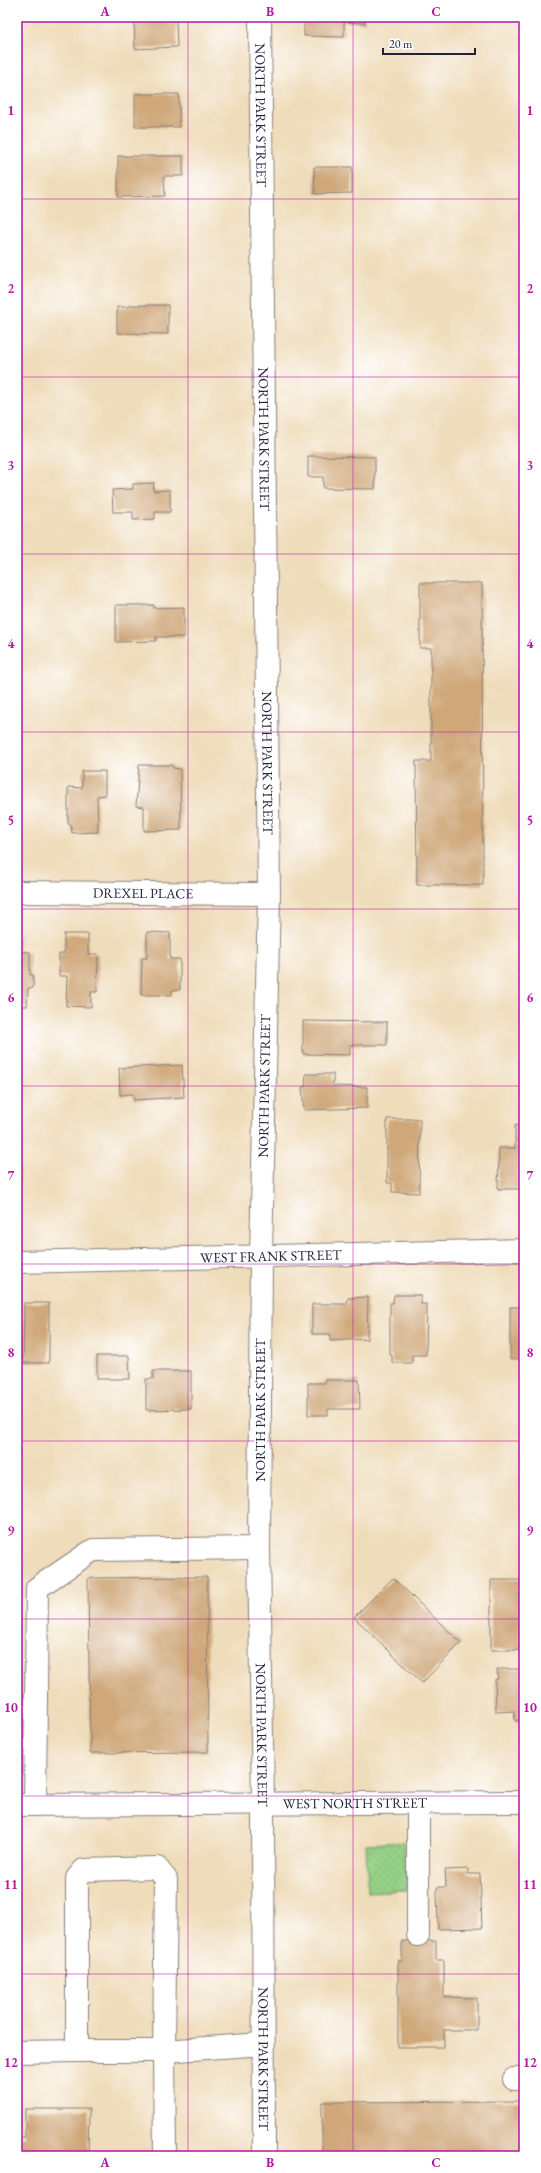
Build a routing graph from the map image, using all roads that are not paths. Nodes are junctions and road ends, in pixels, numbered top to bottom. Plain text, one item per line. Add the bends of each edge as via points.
1 (260, 17) edge
2 (17, 892) edge
3 (269, 894) junction
4 (524, 1250) edge
5 (261, 1256) junction
6 (17, 1262) edge
7 (259, 1548) junction
8 (524, 1802) edge
9 (418, 1803) junction
10 (263, 1804) junction
11 (26, 1805) edge
12 (418, 1935) dead end
13 (264, 2044) junction
14 (78, 2051) junction
15 (164, 2051) junction
16 (17, 2052) edge
17 (165, 2156) edge
18 (264, 2156) edge

1 - 3 main road, NORTH PARK STREET
2 - 3 main road, DREXEL PLACE
3 - 5 main road, NORTH PARK STREET
4 - 5 main road, WEST FRANK STREET
5 - 6 main road, WEST FRANK STREET
5 - 7 main road, NORTH PARK STREET
7 - 10 main road, NORTH PARK STREET
7 - 11 main road via 93,1550 37,1588
8 - 9 main road, WEST NORTH STREET
9 - 10 main road, WEST NORTH STREET
9 - 12 main road
10 - 11 main road, WEST NORTH STREET
10 - 13 main road, NORTH PARK STREET
13 - 15 main road
13 - 18 main road, NORTH PARK STREET
14 - 15 main road
14 - 15 main road via 77,1878 84,1870 157,1868 166,1879
14 - 16 main road
15 - 17 main road

